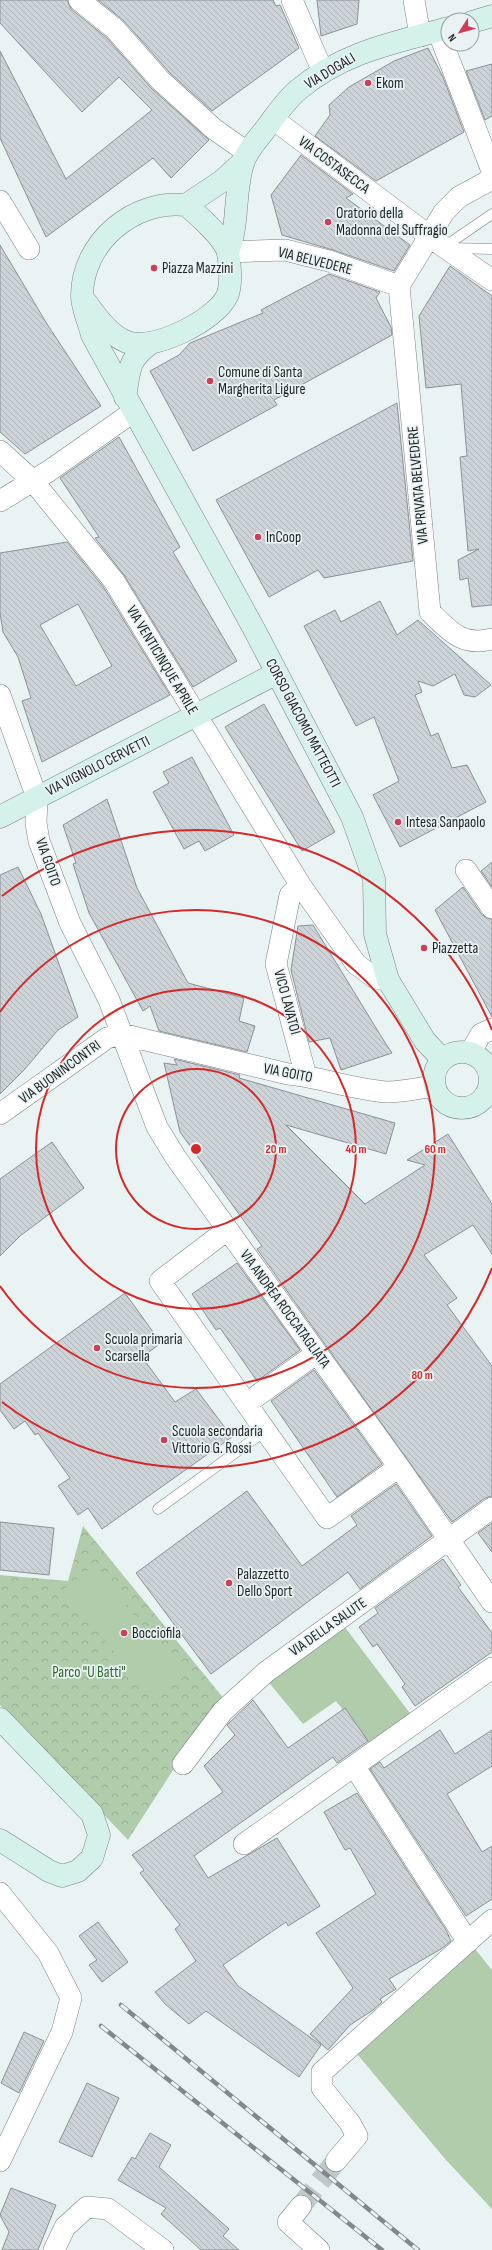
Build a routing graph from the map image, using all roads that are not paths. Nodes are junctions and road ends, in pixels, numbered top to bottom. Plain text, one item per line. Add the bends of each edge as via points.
1 (79, 0) edge
2 (292, 0) edge
3 (414, 0) edge
4 (492, 16) edge
5 (480, 20) edge
6 (436, 32) edge
7 (323, 72) junction
8 (273, 119) junction
9 (246, 157) junction
10 (492, 171) edge
11 (492, 179) edge
12 (0, 201) edge
13 (186, 206) junction
14 (492, 214) edge
15 (437, 242) junction
16 (28, 249) dead end
17 (492, 249) edge
18 (228, 252) junction
19 (492, 280) edge
20 (399, 286) junction
21 (82, 297) junction
22 (151, 343) junction
23 (129, 404) junction
24 (0, 451) edge
25 (33, 481) junction
26 (0, 501) edge
27 (492, 640) edge
28 (277, 673) junction
29 (0, 695) edge
30 (196, 716) junction
31 (37, 798) junction
32 (0, 817) edge
33 (466, 870) dead end
34 (301, 886) junction
35 (492, 908) edge
36 (388, 980) junction
37 (109, 1000) joint
38 (492, 1029) edge
39 (121, 1034) junction
40 (470, 1053) junction
41 (442, 1060) junction
42 (306, 1076) junction
43 (434, 1086) junction
44 (488, 1100) edge
45 (0, 1114) edge
46 (227, 1230) junction
47 (317, 1353) junction
48 (246, 1404) junction
49 (265, 1431) junction
50 (399, 1467) junction
51 (492, 1508) edge
52 (158, 1509) dead end
53 (450, 1540) junction
54 (492, 1602) edge
55 (492, 1668) edge
56 (0, 1719) edge
57 (183, 1764) dead end
58 (354, 1766) junction
59 (0, 1840) edge
60 (244, 1844) dead end
61 (0, 1893) edge
62 (492, 1920) edge
63 (468, 1942) junction
64 (0, 2161) edge
65 (336, 2161) tunnel mouth
66 (301, 2206) tunnel mouth
67 (54, 2250) edge
68 (163, 2250) edge
69 (319, 2250) edge

1 - 9 street via 115,29 160,80
2 - 7 street
3 - 6 street
4 - 5 street
6 - 7 street, VIA DOGALI via 356,54
6 - 10 street
7 - 8 street, VIA DOGALI via 297,91
8 - 9 street, VIA DOGALI
8 - 15 street, VIA COSTASECCA
9 - 13 street, VIA DOGALI via 222,181
9 - 18 street, VIA DOGALI via 236,192 236,225
11 - 15 street via 459,197 444,212
12 - 16 street
13 - 18 street via 211,229
13 - 21 street via 163,204 143,210 130,216 109,233 90,260 85,273
14 - 15 lane
15 - 17 lane
15 - 19 street, VIA COSTASECCA
15 - 20 street
18 - 20 street, VIA BELVEDERE via 285,250 329,261
18 - 22 street via 227,296 215,310 173,338
20 - 27 street, VIA PRIVATA BELVEDERE via 430,612 457,638 483,642
21 - 22 street via 98,319 119,338 128,343
21 - 23 street, CORSO GIACOMO MATTEOTTI via 92,335
22 - 23 street via 138,352 132,362
23 - 25 street
23 - 28 street, CORSO GIACOMO MATTEOTTI
24 - 25 street, VIA VENTICINQUE APRILE
25 - 26 street
25 - 30 street, VIA VENTICINQUE APRILE via 114,581
28 - 30 street, VIA VIGNOLO CERVETTI
28 - 36 street, CORSO GIACOMO MATTEOTTI via 352,817 368,856 374,879 375,934
29 - 31 street, VIA GOITO
30 - 31 street, VIA VIGNOLO CERVETTI
30 - 34 street, VIA VENTICINQUE APRILE
31 - 32 street, VIA VIGNOLO CERVETTI
31 - 37 street, VIA GOITO via 36,823 39,841 70,923
33 - 35 street
34 - 36 street, VIA VENTICINQUE APRILE via 356,964 375,978
34 - 42 street, VICO LAVATOI via 290,895 276,964
36 - 41 street, CORSO GIACOMO MATTEOTTI via 425,1041
37 - 39 street, VIA ANDREA ROCCATAGLIATA
38 - 40 street via 481,1034
39 - 42 street, VIA GOITO via 288,1074
39 - 45 street, VIA BUONINCONTRI via 107,1038
39 - 46 street, VIA ANDREA ROCCATAGLIATA via 157,1127
40 - 41 street via 450,1054
40 - 44 street via 479,1058 488,1071
41 - 43 street via 434,1077
42 - 43 street, VIA GOITO via 388,1092
43 - 44 street via 444,1102 461,1108
46 - 47 street, VIA ANDREA ROCCATAGLIATA
46 - 48 street via 160,1281
47 - 48 street
47 - 50 street, VIA ANDREA ROCCATAGLIATA
48 - 49 street
49 - 50 street via 327,1518
49 - 52 lane
50 - 53 street, VIA ANDREA ROCCATAGLIATA
51 - 53 street, VIA DELLA SALUTE
53 - 54 street, VIA ANDREA ROCCATAGLIATA
53 - 57 street, VIA DELLA SALUTE via 266,1672 223,1711
55 - 58 street
56 - 59 street via 92,1814 98,1835 92,1858 78,1871 62,1876 49,1871
58 - 60 street
58 - 63 street
61 - 64 street via 48,1953 71,1998 62,2032
62 - 63 street
63 - 65 street via 322,2072 322,2088 350,2122 357,2136
66 - 69 street via 288,2222
67 - 68 street via 65,2227 87,2207 108,2209

